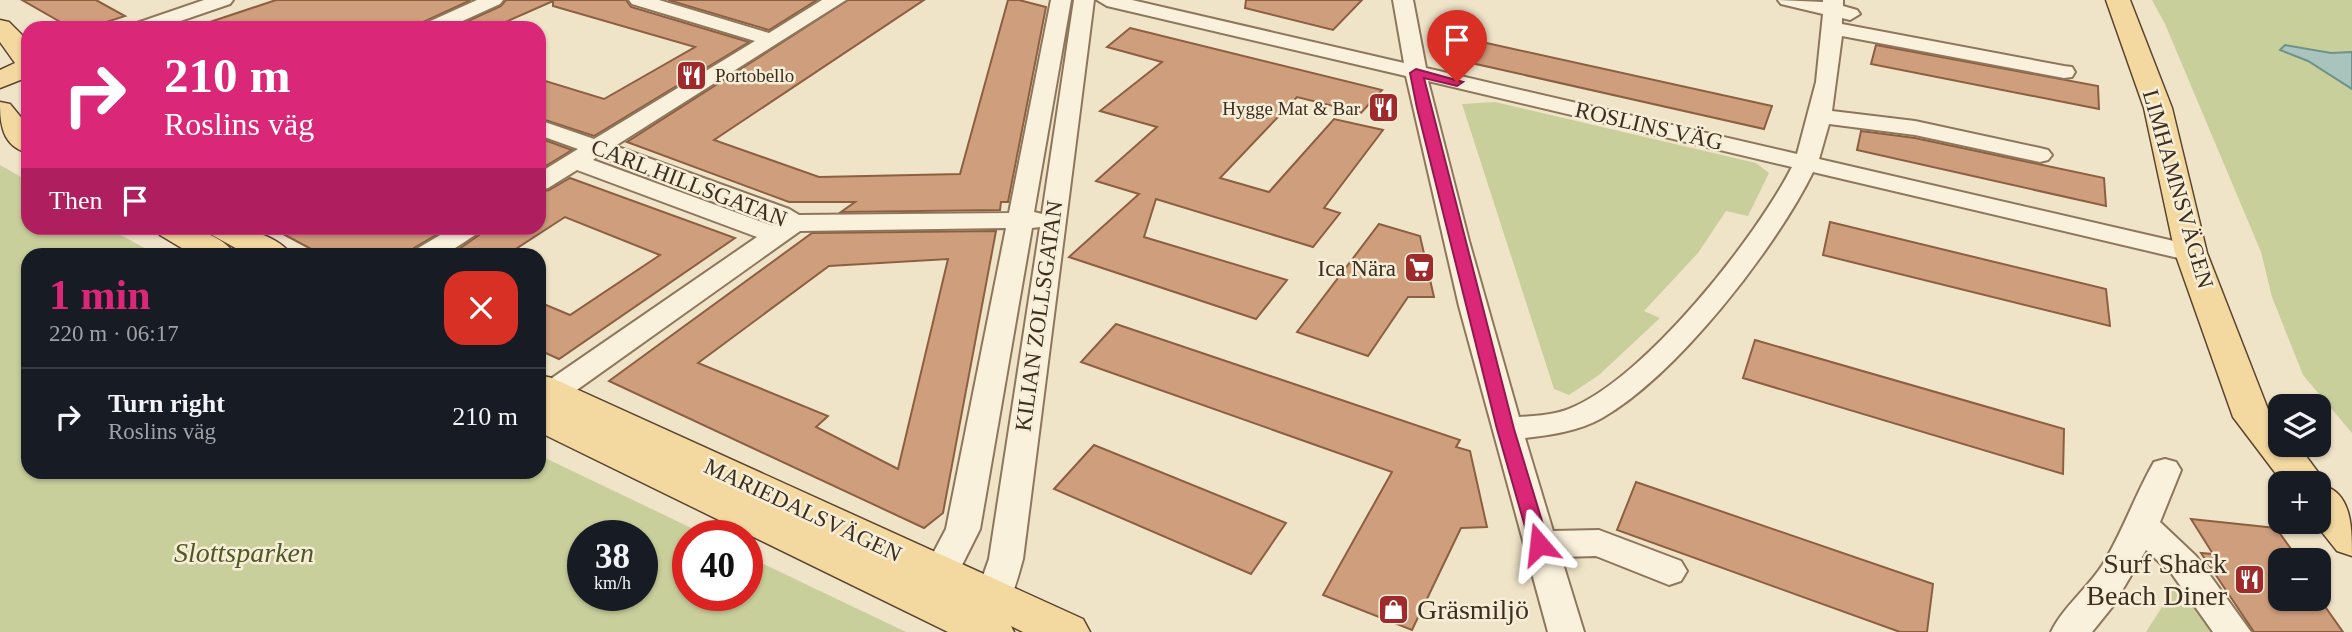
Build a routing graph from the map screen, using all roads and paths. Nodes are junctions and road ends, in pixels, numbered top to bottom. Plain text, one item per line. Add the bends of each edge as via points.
1 (223, 0) edge
2 (494, 0) edge
3 (639, 0) edge
4 (836, 0) edge
5 (1061, 0) edge
6 (1084, 0) edge
7 (1107, 0) edge
8 (1403, 0) edge
9 (1788, 0) edge
10 (2118, 0) edge
11 (1832, 12) edge
12 (162, 21) edge
13 (447, 21) edge
14 (1888, 25) dead end
15 (0, 27) edge
16 (772, 40) junction
17 (21, 49) edge
18 (21, 67) edge
19 (21, 69) edge
20 (0, 72) edge
21 (2064, 72) dead end
22 (1416, 73) junction
23 (0, 80) edge
24 (0, 110) edge
25 (1820, 112) junction
26 (1881, 116) dead end
27 (546, 130) edge
28 (21, 136) edge
29 (595, 148) junction
30 (2040, 155) dead end
31 (574, 161) junction
32 (1805, 163) junction
33 (546, 179) edge
34 (1051, 219) junction
35 (1018, 220) junction
36 (785, 229) junction
37 (183, 235) edge
38 (236, 235) edge
39 (458, 235) edge
40 (206, 248) edge
41 (261, 248) edge
42 (437, 248) edge
43 (2191, 253) junction
44 (546, 397) edge
45 (546, 402) edge
46 (1506, 429) junction
47 (2165, 470) dead end
48 (2296, 471) edge
49 (2331, 514) edge
50 (2143, 527) junction
51 (2352, 540) edge
52 (1539, 544) junction
53 (1669, 571) dead end
54 (933, 588) junction
55 (986, 618) edge
56 (1067, 632) edge
57 (1566, 632) edge
58 (2069, 632) edge
59 (2233, 632) edge

1 - 12 street
2 - 13 street
3 - 16 street
4 - 16 street
5 - 35 street, KILIAN ZOLLSGATAN
6 - 34 street, KILIAN ZOLLSGATAN
7 - 22 street, ROSLINS VÄG
8 - 22 street
9 - 11 street
10 - 43 main road, LIMHAMNSVÄGEN via 2158,108
11 - 14 street
11 - 21 street
11 - 25 street via 1829,78
15 - 17 main road
16 - 29 street
18 - 20 main road
19 - 23 main road
22 - 32 street, ROSLINS VÄG
22 - 46 street
24 - 28 main road
25 - 26 street
25 - 30 street
25 - 32 street
27 - 29 street, CARL HILLSGATAN
29 - 31 street
29 - 36 street, CARL HILLSGATAN via 780,214
31 - 33 street
31 - 36 street, CARL HILLSGATAN
32 - 43 street, ROSLINS VÄG
32 - 46 street via 1771,223 1738,267 1648,367 1593,410 1560,422
34 - 35 street, CARL HILLSGATAN
34 - 55 street, KILIAN ZOLLSGATAN via 1006,559
35 - 36 street, CARL HILLSGATAN
35 - 54 street, KILIAN ZOLLSGATAN via 963,529
36 - 44 street
37 - 40 main road
38 - 41 main road
39 - 42 street
43 - 48 main road, LIMHAMNSVÄGEN via 2252,417
45 - 54 main road, MARIEDALSVÄGEN
46 - 52 street
47 - 50 street
49 - 51 main road
50 - 58 street via 2093,607
50 - 59 street via 2185,565
52 - 53 street via 1600,543
52 - 57 street
54 - 55 main road, MARIEDALSVÄGEN
55 - 56 main road, MARIEDALSVÄGEN

